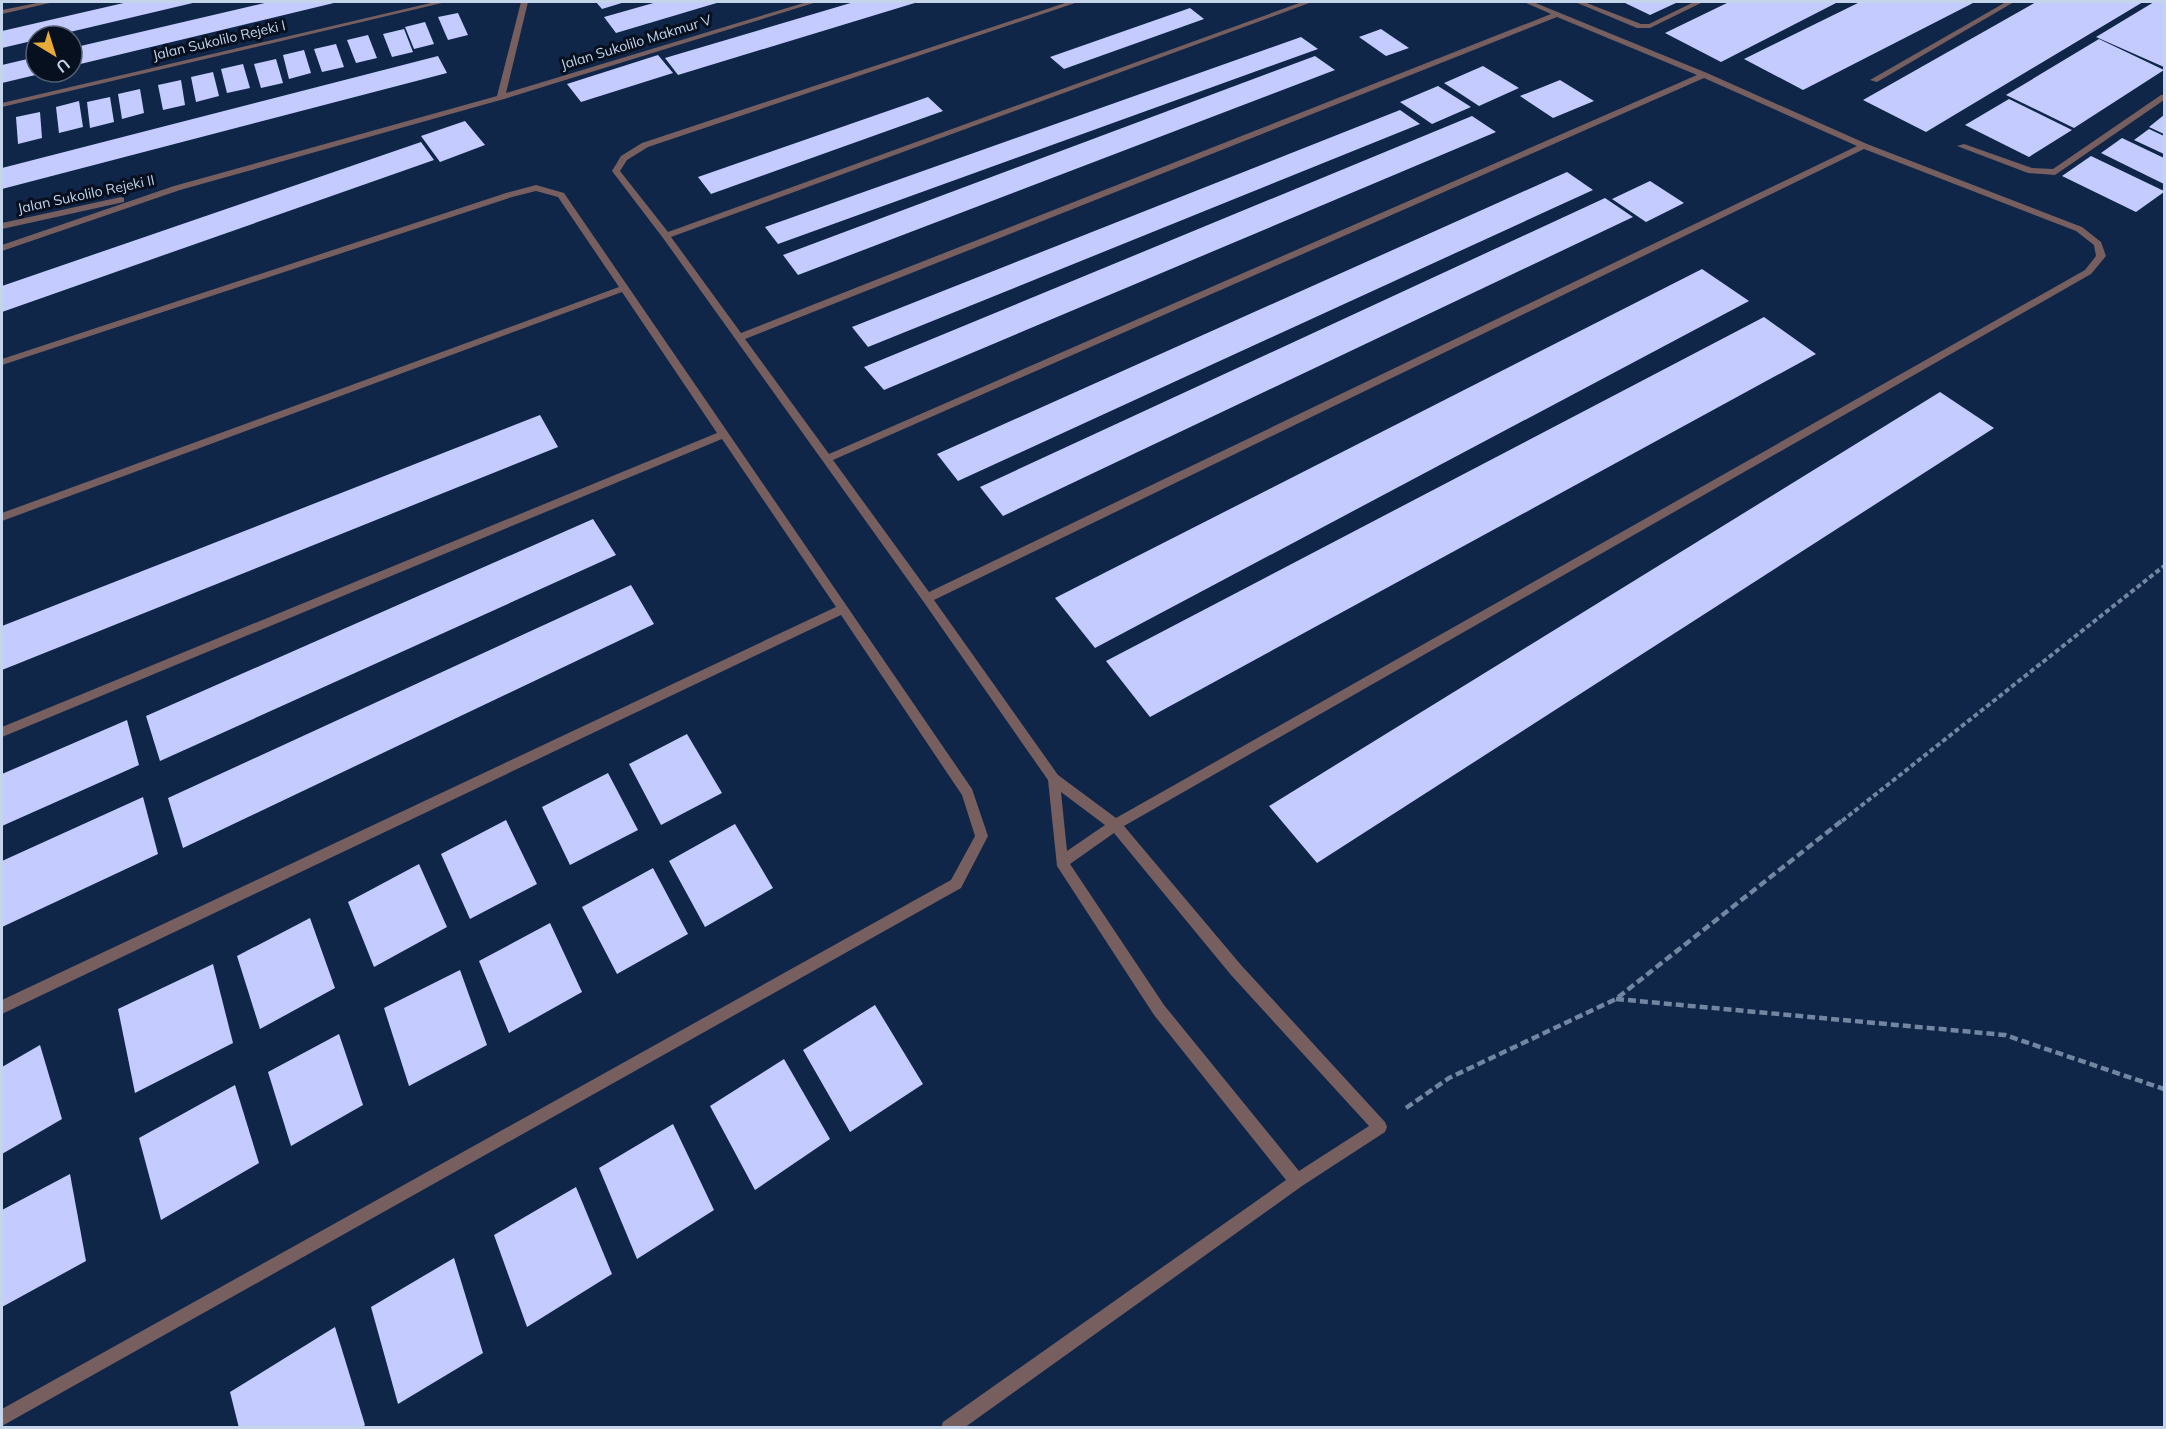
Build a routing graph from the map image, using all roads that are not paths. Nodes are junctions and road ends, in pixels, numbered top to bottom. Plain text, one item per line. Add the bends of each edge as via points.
1 (50, 2) edge
2 (442, 2) edge
3 (524, 2) edge
4 (813, 2) edge
5 (1074, 2) edge
6 (1308, 2) edge
7 (1528, 2) edge
8 (1579, 2) edge
9 (1699, 2) edge
10 (2010, 2) edge
11 (2, 12) edge
12 (1558, 14) junction
13 (1704, 75) junction
14 (1874, 80) dead end
15 (501, 97) junction
16 (2164, 98) edge
17 (2, 105) edge
18 (1864, 146) junction
19 (1961, 146) dead end
20 (177, 188) junction
21 (2, 225) edge
22 (666, 236) junction
23 (2, 248) edge
24 (624, 288) junction
25 (738, 338) junction
26 (2, 362) edge
27 (724, 434) junction
28 (826, 459) junction
29 (2, 517) edge
30 (927, 598) junction
31 (843, 609) junction
32 (2, 732) edge
33 (1054, 779) junction
34 (1115, 825) junction
35 (1062, 862) junction
36 (2, 1007) edge
37 (1297, 1181) junction
38 (2, 1418) edge
39 (949, 1428) edge

1 - 11 street
2 - 17 street, Jalan Sukolilo Rejeki I
3 - 15 street
4 - 15 street, Jalan Sukolilo Makmur V
5 - 22 street via 645,144 624,158 616,171
6 - 22 street
7 - 12 street
8 - 9 street via 1632,25 1650,26
10 - 14 street
12 - 13 street
12 - 25 street
13 - 18 street
13 - 28 street
15 - 20 street, Jalan Sukolilo Makmur V
16 - 19 street via 2055,172 2021,168
18 - 30 street
18 - 34 street via 2079,229 2098,244 2101,256 2088,272
20 - 21 street, Jalan Sukolilo Rejeki II
20 - 23 street
22 - 25 street
24 - 26 street via 561,195 536,188
24 - 27 street
24 - 29 street
25 - 28 street
27 - 31 street
27 - 32 street
28 - 30 street
30 - 33 street
31 - 36 street
31 - 38 street via 968,793 982,836 956,884
33 - 34 street
33 - 35 street
34 - 35 street
34 - 37 street via 1236,970 1380,1127
35 - 37 street via 1159,1010
37 - 39 street

